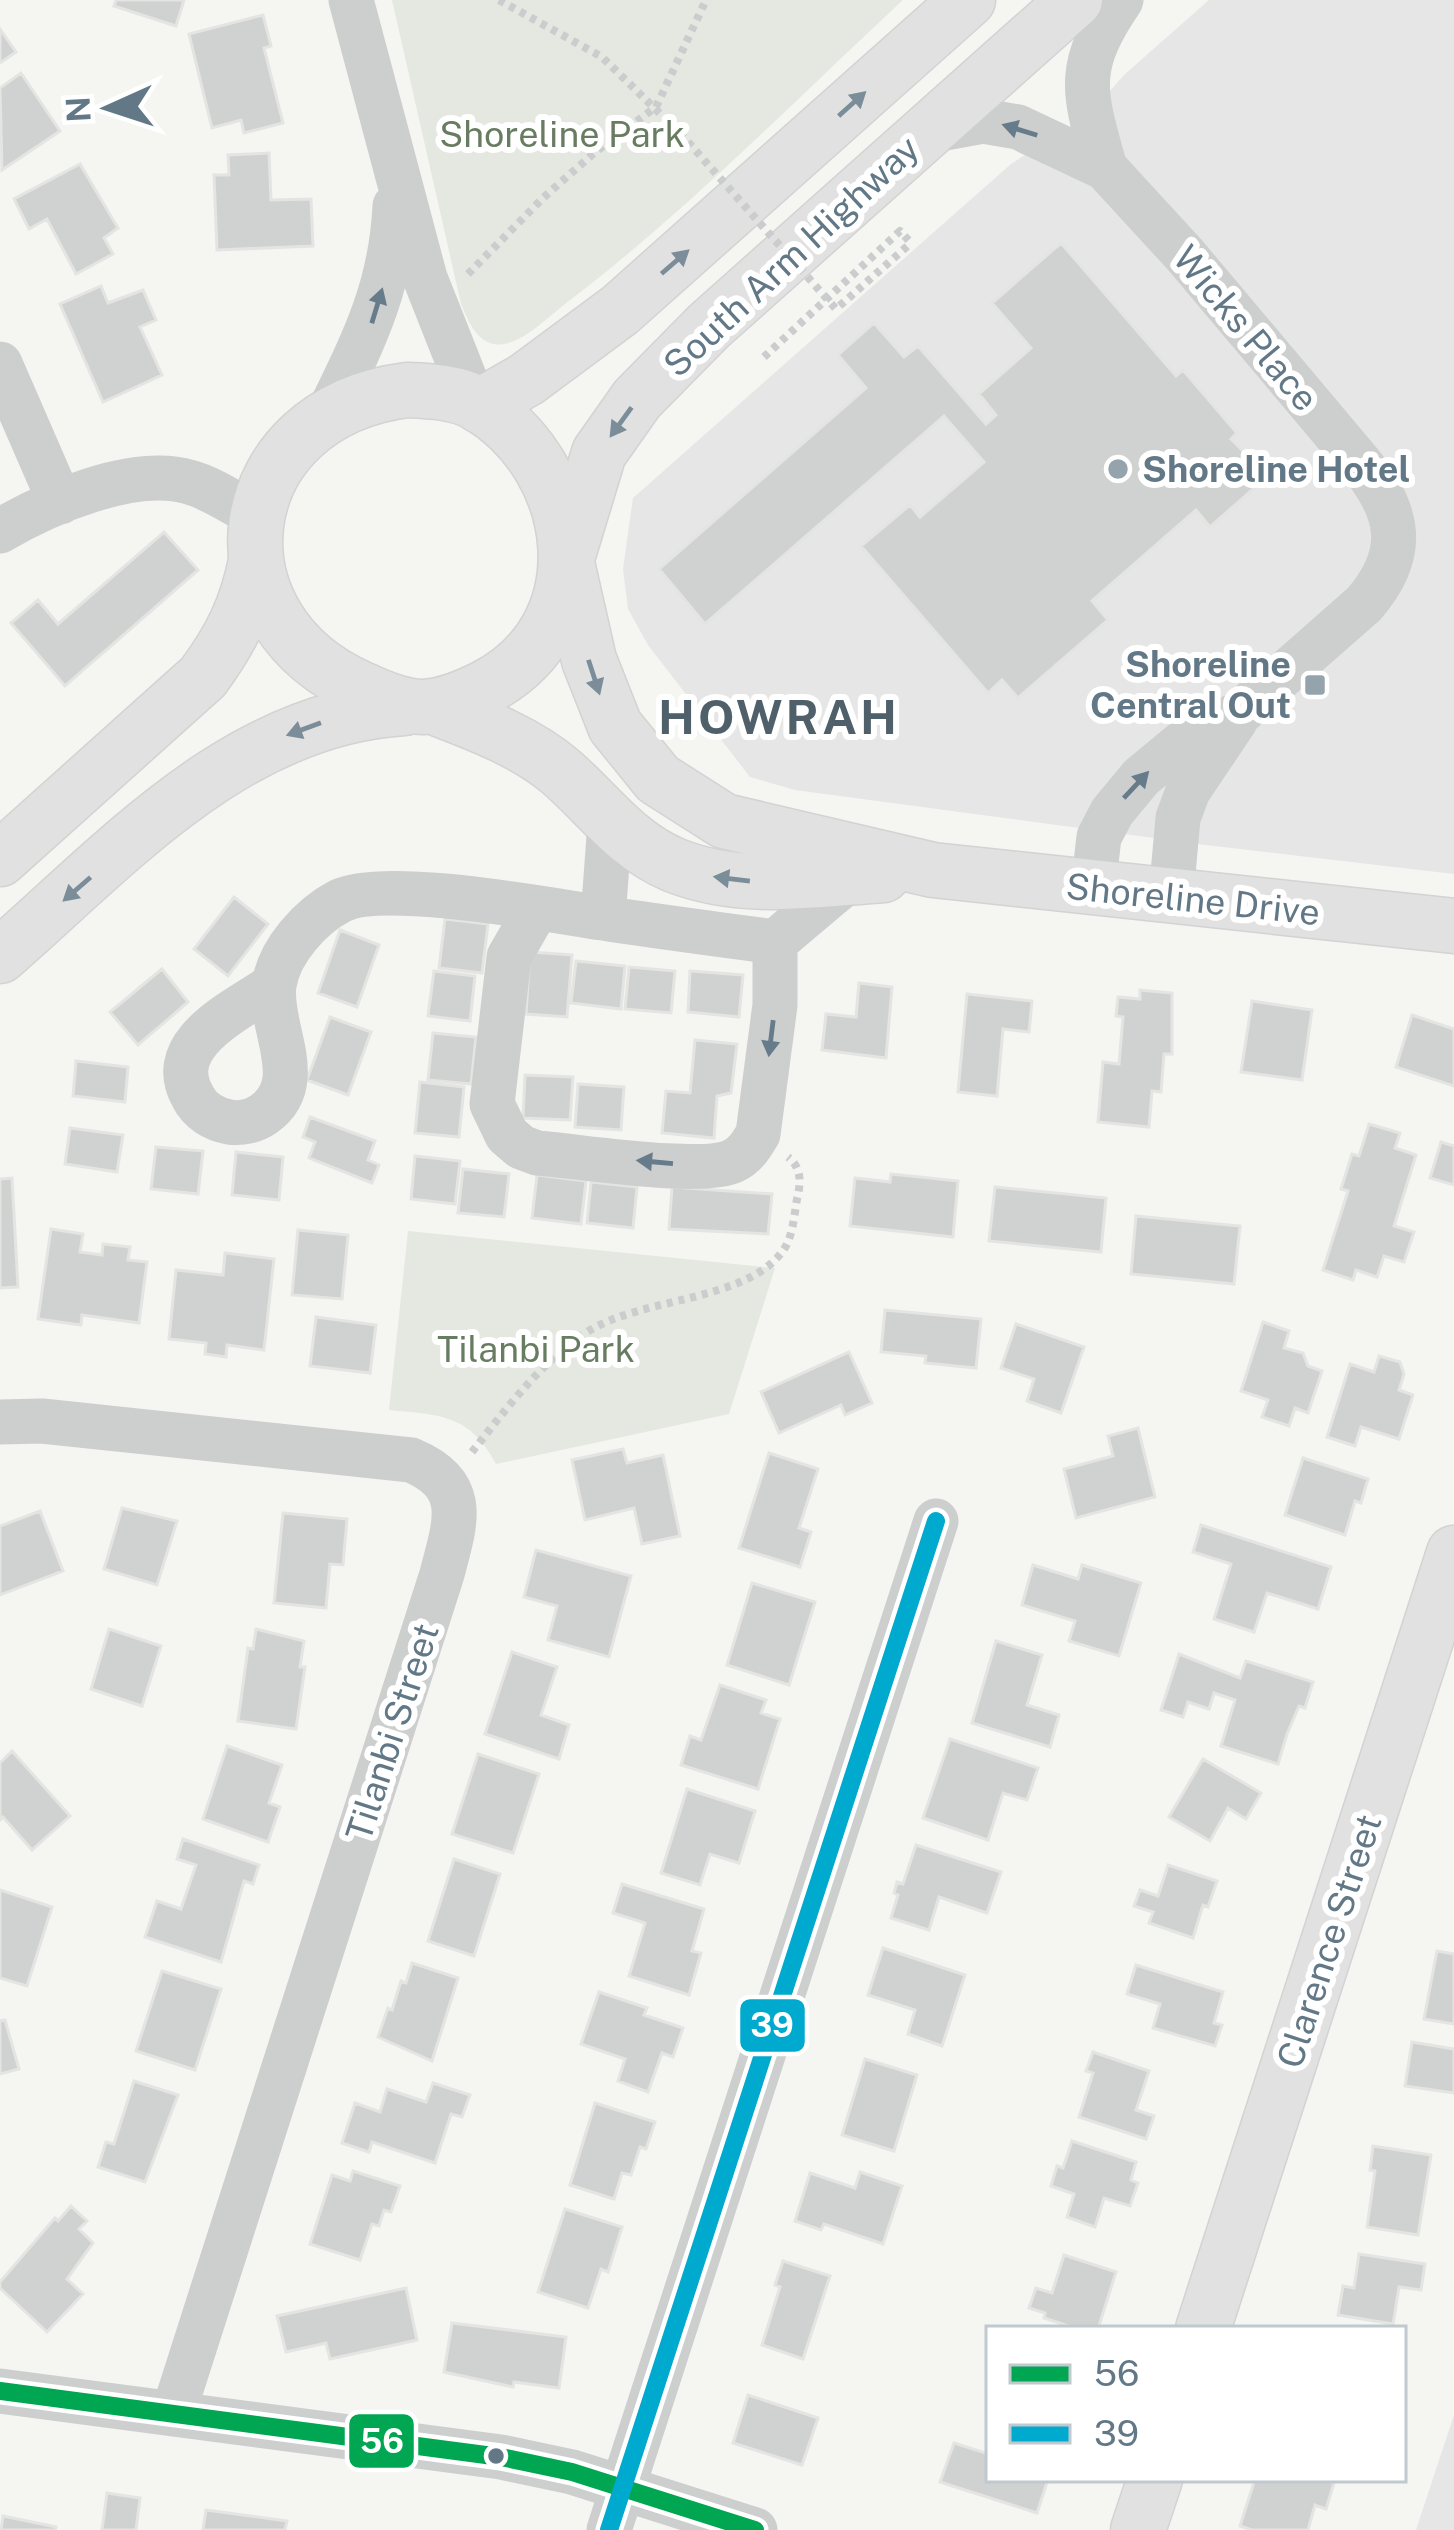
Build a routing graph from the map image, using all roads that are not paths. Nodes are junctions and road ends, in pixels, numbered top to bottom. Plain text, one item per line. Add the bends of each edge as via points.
1 (351, 0) edge
2 (968, 0) edge
3 (1076, 0) edge
4 (1121, 0) edge
5 (928, 131) junction
6 (1105, 168) junction
7 (397, 172) junction
8 (0, 364) edge
9 (477, 404) junction
10 (329, 412) junction
11 (59, 502) junction
12 (0, 531) edge
13 (257, 538) junction
14 (567, 559) junction
15 (424, 706) junction
16 (1240, 713) junction
17 (610, 823) junction
18 (0, 859) edge
19 (933, 871) junction
20 (852, 877) junction
21 (1094, 889) junction
22 (1171, 896) junction
23 (537, 908) junction
24 (603, 919) junction
25 (1454, 926) edge
26 (775, 942) junction
27 (0, 956) edge
28 (274, 986) dead end
29 (0, 1422) edge
30 (936, 1521) dead end
31 (1454, 1553) edge
32 (1204, 2326) edge
33 (0, 2391) edge
34 (173, 2414) junction
35 (1154, 2482) edge
36 (616, 2509) edge
37 (755, 2530) edge
38 (1138, 2530) edge

1 - 7 street
9 -> 2 main road, South Arm Highway via 527,379 620,310
3 - 5 main road, South Arm Highway
4 - 6 street via 1092,49 1085,82
6 -> 5 street via 1018,127 983,121
5 -> 14 main road, South Arm Highway via 637,399 599,453
6 - 16 street, Wicks Place via 1360,463 1393,518 1391,560 1379,587
7 - 9 street via 431,297
10 -> 7 street via 371,326 392,255
8 - 11 street
9 - 10 main road via 407,390
9 - 14 main road via 538,468
10 - 13 main road via 286,451 262,494
11 - 12 street
11 - 13 street via 136,479 192,482
13 - 15 main road via 274,614 308,656 356,687
13 - 18 main road via 247,605 202,677
14 - 15 main road via 557,613 530,657 474,693
14 -> 19 main road, Shoreline Drive via 604,706 630,748 676,794 743,828
15 - 17 main road, Shoreline Drive via 541,757
15 -> 27 main road via 340,716 239,759 153,822
21 -> 16 street, Wicks Place via 1099,837 1141,777
16 - 22 street, Wicks Place via 1188,791
20 -> 17 main road, Shoreline Drive via 722,879 672,864
17 - 24 street
19 - 20 main road, Shoreline Drive
19 - 21 main road, Shoreline Drive
20 - 26 street
21 - 22 main road, Shoreline Drive
22 - 25 main road, Shoreline Drive
23 - 24 street
26 -> 23 street via 775,1005 758,1134 749,1150 704,1166 537,1153 507,1135 492,1104 509,956
23 - 28 street via 393,892 343,899 299,935
24 - 26 street
29 - 34 street, Tilanbi Street via 411,1460 431,1468 456,1503 442,1574
30 - 36 street
31 - 32 main road, Clarence Street
33 - 34 street
34 - 36 street via 500,2457
35 - 38 main road
36 - 37 street

